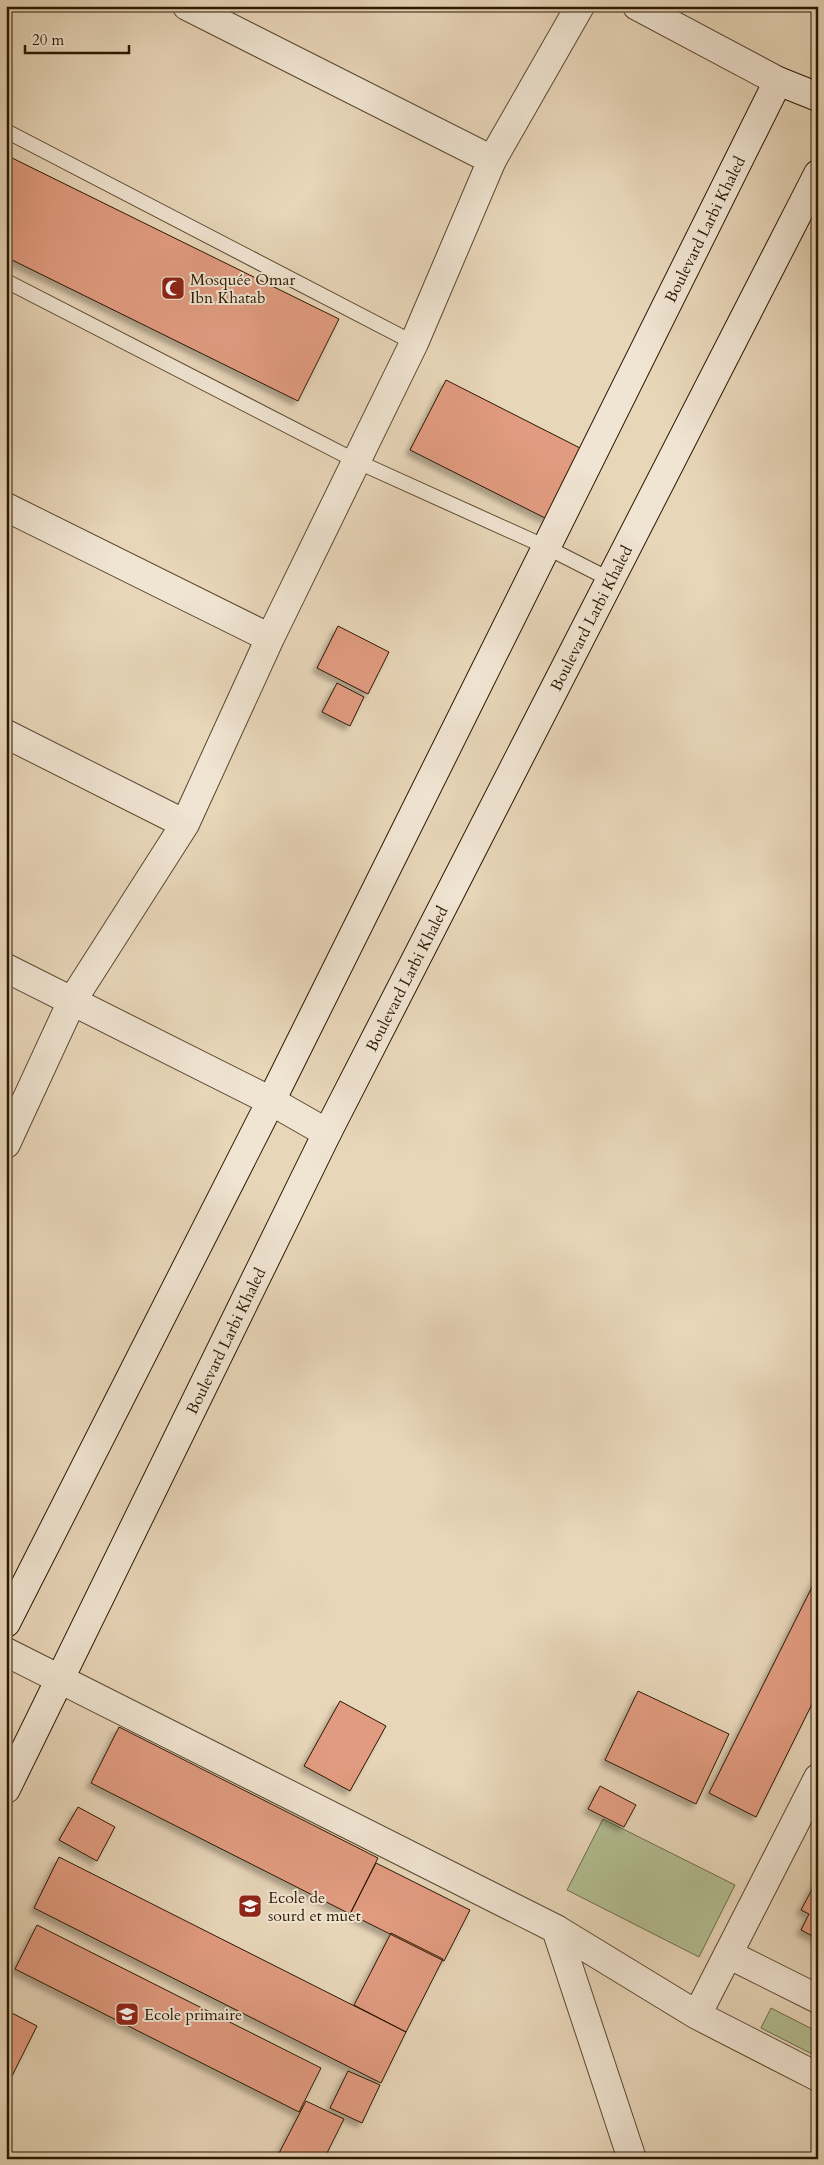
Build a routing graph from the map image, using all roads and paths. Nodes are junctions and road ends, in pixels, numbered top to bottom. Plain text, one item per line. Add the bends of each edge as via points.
1 (187, 6) edge
2 (580, 6) edge
3 (637, 6) edge
4 (778, 81) junction
5 (818, 97) edge
6 (6, 131) edge
7 (492, 160) junction
8 (818, 174) edge
9 (6, 281) edge
10 (414, 342) junction
11 (356, 461) junction
12 (6, 507) edge
13 (546, 547) junction
14 (611, 580) junction
15 (270, 638) junction
16 (6, 734) edge
17 (185, 824) junction
18 (6, 968) edge
19 (72, 1001) junction
20 (271, 1101) junction
21 (327, 1133) junction
22 (6, 1144) edge
23 (6, 1623) edge
24 (6, 1652) edge
25 (61, 1677) junction
26 (818, 1778) edge
27 (6, 1789) edge
28 (556, 1929) junction
29 (728, 1954) junction
30 (818, 1999) edge
31 (697, 2015) junction
32 (818, 2077) edge
33 (632, 2159) edge

1 - 7 street
2 - 7 street
3 - 4 street
4 - 5 street
4 - 13 street, Boulevard Larbi Khaled
6 - 10 lane
7 - 10 street
8 - 14 street, Boulevard Larbi Khaled
9 - 11 lane
10 - 11 street
11 - 13 lane
11 - 15 street
12 - 15 street
13 - 14 lane
13 - 20 street, Boulevard Larbi Khaled
14 - 21 street, Boulevard Larbi Khaled
15 - 17 street
16 - 17 street
17 - 19 street
18 - 19 street
19 - 20 street
19 - 22 street
20 - 21 street
20 - 23 street, Boulevard Larbi Khaled
21 - 25 street, Boulevard Larbi Khaled
24 - 25 street
25 - 27 street, Boulevard Larbi Khaled
25 - 28 street
26 - 29 street
28 - 31 street
28 - 33 street
29 - 30 street
29 - 31 street
31 - 32 street

